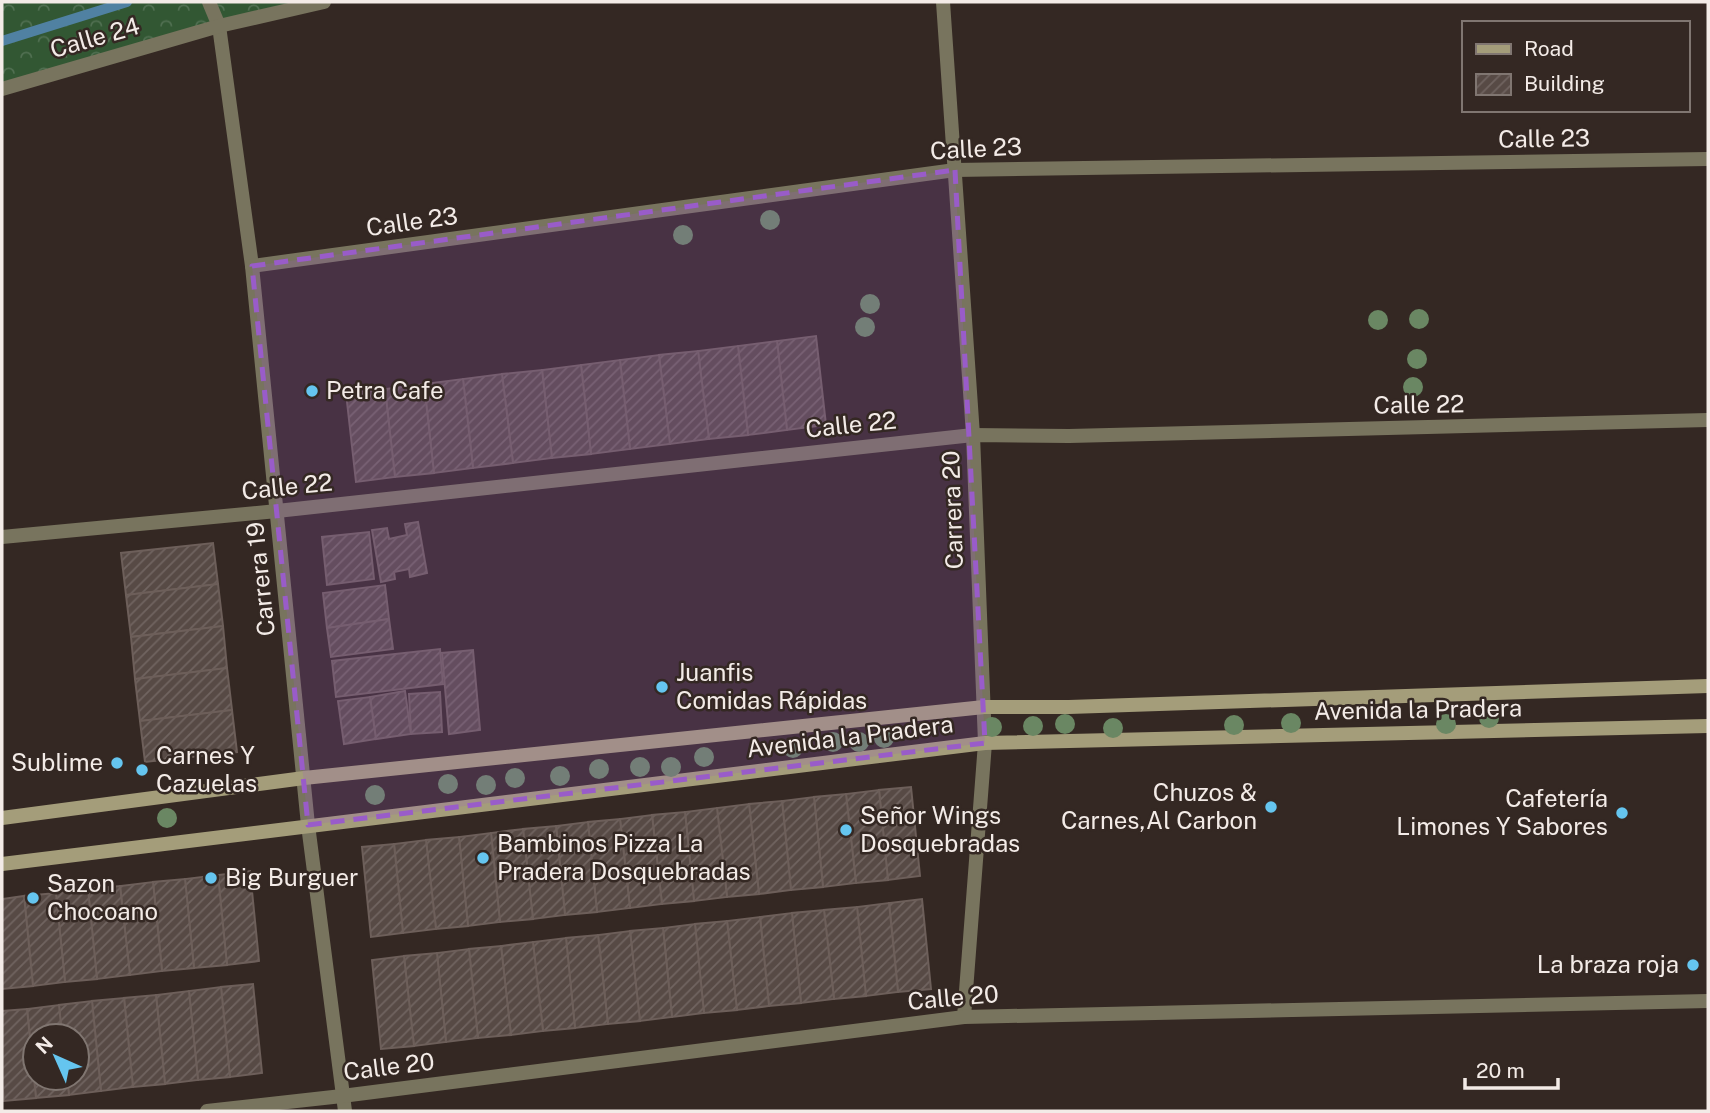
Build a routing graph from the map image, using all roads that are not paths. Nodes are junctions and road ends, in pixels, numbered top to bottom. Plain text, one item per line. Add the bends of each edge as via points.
1 (209, 2) edge
2 (324, 2) edge
3 (943, 2) edge
4 (219, 26) junction
5 (2, 89) edge
6 (1708, 159) edge
7 (955, 170) junction
8 (252, 266) junction
9 (1708, 420) edge
10 (973, 435) junction
11 (277, 511) junction
12 (2, 537) edge
13 (1708, 685) edge
14 (984, 707) junction
15 (1708, 726) edge
16 (985, 743) junction
17 (304, 778) junction
18 (2, 818) edge
19 (309, 825) junction
20 (2, 863) edge
21 (1708, 1000) edge
22 (964, 1017) junction
23 (342, 1096) junction
24 (207, 1111) edge
25 (345, 1111) edge

1 - 4 street, Carrera 19
2 - 4 street, Calle 24
3 - 7 street, Carrera 20
4 - 5 street, Calle 24
4 - 8 street, Carrera 19
6 - 7 street, Calle 23
7 - 8 street, Calle 23
7 - 10 street, Carrera 20
8 - 11 street, Carrera 19
9 - 10 street, Calle 22
10 - 11 street, Calle 22
10 - 14 street, Carrera 20
11 - 12 street, Calle 22
11 - 17 street, Carrera 19
13 - 14 street, Avenida la Pradera
14 - 16 street, Carrera 20
14 - 17 street, Avenida la Pradera
15 - 16 street, Avenida la Pradera
16 - 19 street, Avenida la Pradera
16 - 22 street, Carrera 20
17 - 18 street, Avenida la Pradera
17 - 19 street, Carrera 19
19 - 20 street, Avenida la Pradera
19 - 23 street, Carrera 19
21 - 22 street, Calle 20
22 - 23 street, Calle 20
23 - 24 street, Calle 20
23 - 25 street, Carrera 19

